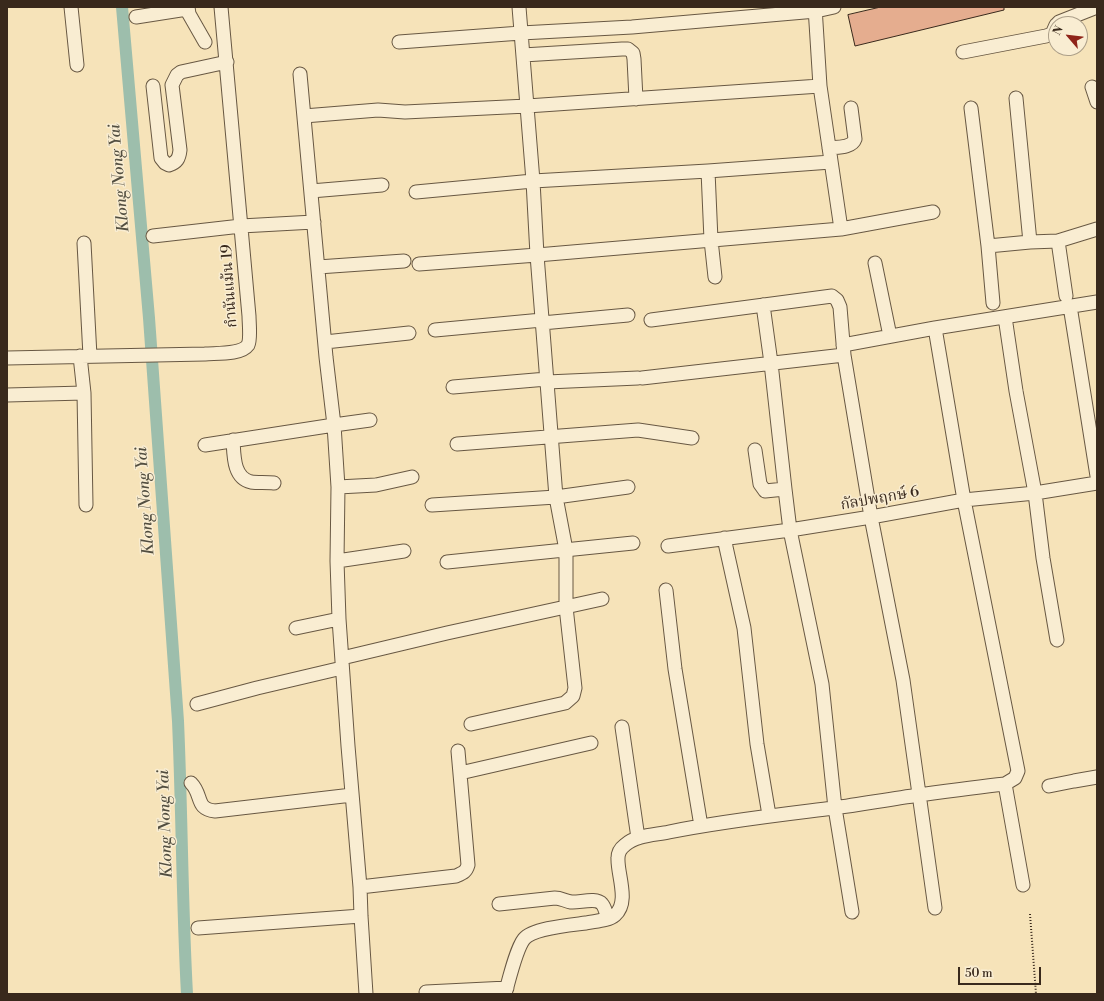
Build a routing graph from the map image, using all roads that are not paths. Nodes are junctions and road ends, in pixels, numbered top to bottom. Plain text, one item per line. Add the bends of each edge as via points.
1 (71, 7) edge
2 (221, 7) edge
3 (519, 7) edge
4 (834, 7) edge
5 (1097, 7) edge
6 (187, 8) edge
7 (816, 9) edge
8 (136, 16) dead end
9 (1075, 16) edge
10 (521, 33) junction
11 (1048, 35) edge
12 (205, 42) dead end
13 (399, 42) dead end
14 (964, 52) dead end
15 (523, 55) junction
16 (227, 62) junction
17 (77, 65) dead end
18 (300, 74) dead end
19 (819, 81) junction
20 (153, 86) dead end
21 (1092, 87) dead end
22 (636, 98) junction
23 (1016, 98) dead end
24 (1097, 102) edge
25 (527, 106) junction
26 (851, 108) dead end
27 (970, 108) dead end
28 (304, 116) junction
29 (829, 148) junction
30 (831, 162) junction
31 (708, 171) junction
32 (532, 181) junction
33 (382, 185) dead end
34 (311, 191) junction
35 (416, 192) dead end
36 (933, 212) dead end
37 (314, 222) junction
38 (241, 226) junction
39 (1097, 229) edge
40 (841, 230) junction
41 (153, 236) dead end
42 (711, 240) junction
43 (1058, 241) junction
44 (1030, 242) junction
45 (84, 243) dead end
46 (988, 246) junction
47 (537, 255) junction
48 (404, 261) dead end
49 (874, 263) dead end
50 (419, 264) dead end
51 (318, 267) junction
52 (715, 277) dead end
53 (1068, 301) junction
54 (1097, 302) edge
55 (994, 303) dead end
56 (763, 305) junction
57 (628, 315) dead end
58 (1005, 317) junction
59 (651, 320) dead end
60 (542, 322) junction
61 (935, 328) junction
62 (435, 330) dead end
63 (409, 333) dead end
64 (890, 336) junction
65 (325, 342) junction
66 (843, 350) junction
67 (85, 356) junction
68 (7, 358) edge
69 (771, 363) junction
70 (547, 380) junction
71 (453, 387) dead end
72 (84, 393) junction
73 (7, 395) edge
74 (370, 420) dead end
75 (334, 425) junction
76 (552, 437) junction
77 (692, 438) dead end
78 (233, 440) junction
79 (457, 444) dead end
80 (205, 445) dead end
81 (755, 450) dead end
82 (1097, 476) edge
83 (412, 477) dead end
84 (274, 483) dead end
85 (1097, 484) edge
86 (338, 487) junction
87 (628, 487) dead end
88 (784, 489) junction
89 (1035, 494) junction
90 (556, 497) junction
91 (964, 500) junction
92 (86, 505) dead end
93 (432, 505) dead end
94 (871, 517) junction
95 (790, 530) junction
96 (724, 538) junction
97 (633, 543) dead end
98 (668, 546) dead end
99 (566, 550) junction
100 (404, 551) dead end
101 (337, 561) junction
102 (448, 562) dead end
103 (666, 590) dead end
104 (602, 599) dead end
105 (566, 607) junction
106 (339, 619) junction
107 (296, 628) dead end
108 (1057, 640) dead end
109 (342, 663) junction
110 (197, 704) dead end
111 (472, 724) dead end
112 (622, 727) dead end
113 (591, 743) dead end
114 (458, 751) dead end
115 (460, 773) junction
116 (1097, 778) edge
117 (191, 783) dead end
118 (1005, 784) junction
119 (1049, 786) dead end
120 (352, 795) junction
121 (920, 795) junction
122 (835, 808) junction
123 (769, 815) junction
124 (701, 826) junction
125 (638, 838) junction
126 (1023, 886) dead end
127 (360, 887) junction
128 (499, 904) dead end
129 (935, 908) dead end
130 (852, 912) dead end
131 (361, 916) junction
132 (608, 918) junction
133 (198, 928) dead end
134 (506, 991) edge
135 (426, 992) dead end
136 (366, 994) edge

1 - 17 street
2 - 16 street, กำนันแม้น 19
3 - 10 street
4 - 7 street
5 - 9 street
6 - 8 street
6 - 12 street
7 - 10 street via 632,27
7 - 19 street
10 - 13 street
10 - 15 street
11 - 14 street
15 - 22 street via 628,49 633,53 634,59
15 - 25 street
16 - 20 street via 177,75 172,86 180,150 179,158 169,165 161,158
16 - 38 street, กำนันแม้น 19
18 - 28 street
19 - 22 street
19 - 29 street
21 - 24 street
22 - 25 street
23 - 44 street
25 - 28 street via 405,112 378,110
25 - 32 street
26 - 29 street via 854,143
27 - 46 street
28 - 34 street
29 - 30 street
30 - 31 street
30 - 40 street
31 - 32 street
31 - 42 street
32 - 35 street
32 - 47 street
33 - 34 street
34 - 37 street
36 - 40 street
37 - 38 street
37 - 51 street
38 - 41 street
38 - 67 street, กำนันแม้น 19 via 250,339 241,350
39 - 43 street
40 - 42 street
42 - 47 street
42 - 52 street
43 - 44 street
43 - 53 street
44 - 46 street
45 - 67 street
46 - 55 street
47 - 50 street
47 - 60 street
48 - 51 street
49 - 64 street
51 - 65 street
53 - 54 street
53 - 58 street
53 - 82 street
56 - 59 street
56 - 66 street via 832,296 840,307
56 - 69 street
57 - 60 street
58 - 61 street
58 - 89 street
60 - 62 street
60 - 70 street
61 - 64 street
61 - 91 street
63 - 65 street
64 - 66 street
65 - 75 street
66 - 69 street
66 - 94 street
67 - 68 street, กำนันแม้น 19
67 - 72 street
69 - 70 street via 640,378
69 - 88 street
70 - 71 street
70 - 76 street
72 - 73 street
72 - 92 street
74 - 75 street
75 - 78 street
75 - 86 street
76 - 77 street via 638,430
76 - 79 street
76 - 90 street
78 - 80 street
78 - 84 street via 236,466 241,476 250,482
81 - 88 street via 763,489
83 - 86 street via 376,485
85 - 89 street, กัลปพฤกษ์ 6
86 - 101 street
87 - 90 street
88 - 95 street
89 - 91 street, กัลปพฤกษ์ 6
89 - 108 street
90 - 93 street
90 - 99 street
91 - 94 street, กัลปพฤกษ์ 6
91 - 118 street via 1018,771 1015,778
94 - 95 street, กัลปพฤกษ์ 6
94 - 121 street via 903,680
95 - 96 street, กัลปพฤกษ์ 6
95 - 122 street via 822,684
96 - 98 street, กัลปพฤกษ์ 6
96 - 123 street via 744,628 757,744
97 - 99 street
99 - 102 street
99 - 105 street
100 - 101 street
101 - 106 street
103 - 124 street via 675,670
104 - 105 street
105 - 109 street via 447,632
105 - 111 street via 575,688 573,696 565,703
106 - 107 street
106 - 109 street
109 - 110 street
109 - 120 street
112 - 125 street
113 - 115 street
114 - 115 street
115 - 127 street via 467,870 456,876
116 - 119 street
117 - 120 street via 203,807 215,811
118 - 121 street
118 - 126 street
120 - 127 street
121 - 122 street
121 - 129 street
122 - 123 street
122 - 130 street
123 - 124 street
124 - 125 street
125 - 132 street via 626,843 621,849 618,858 621,904 616,914
127 - 131 street
128 - 132 street via 555,898 571,902 595,900 603,905
131 - 133 street
131 - 136 street
132 - 134 street via 532,932 519,948
134 - 135 street

